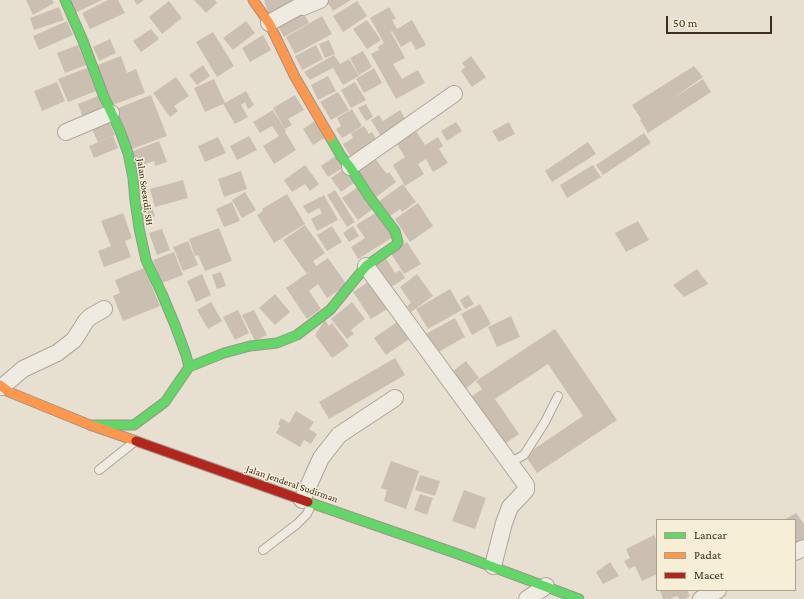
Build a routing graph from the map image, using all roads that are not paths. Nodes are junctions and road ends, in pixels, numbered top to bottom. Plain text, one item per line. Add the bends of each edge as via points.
1 (65, 0) edge
2 (253, 0) edge
3 (320, 0) edge
4 (269, 23) junction
5 (454, 94) dead end
6 (111, 113) junction
7 (66, 132) dead end
8 (350, 166) junction
9 (366, 266) junction
10 (104, 309) dead end
11 (190, 367) junction
12 (1, 386) edge
13 (558, 396) dead end
14 (395, 398) dead end
15 (90, 425) junction
16 (135, 441) junction
17 (509, 463) junction
18 (99, 470) dead end
19 (307, 501) junction
20 (263, 550) dead end
21 (493, 566) junction
22 (546, 586) junction
23 (716, 591) edge
24 (527, 599) edge
25 (579, 599) edge
26 (701, 599) edge

1 - 6 street, Jalan Soeardi, SH
2 - 4 street
3 - 4 street via 300,6
4 - 8 street via 295,77 340,156
5 - 8 street
6 - 7 street
6 - 11 street, Jalan Soeardi, SH via 128,153 146,260 170,312
8 - 9 street via 398,237 396,245
9 - 11 street via 330,310 297,335 277,343 250,346 224,353
9 - 17 street
10 - 12 street via 90,317 74,340 57,353 23,369
11 - 15 street via 165,402 134,425
12 - 15 street, Jalan Jenderal Sudirman
13 - 17 lane via 524,455
14 - 19 street via 339,435 321,458
15 - 16 street, Jalan Jenderal Sudirman
16 - 18 lane
16 - 19 street, Jalan Jenderal Sudirman
17 - 21 street via 526,485 526,490 510,507
19 - 20 lane via 307,514 298,524
19 - 21 street, Jalan Jenderal Sudirman
21 - 22 street, Jalan Jenderal Sudirman
22 - 24 street
22 - 25 street, Jalan Jenderal Sudirman
23 - 26 street

